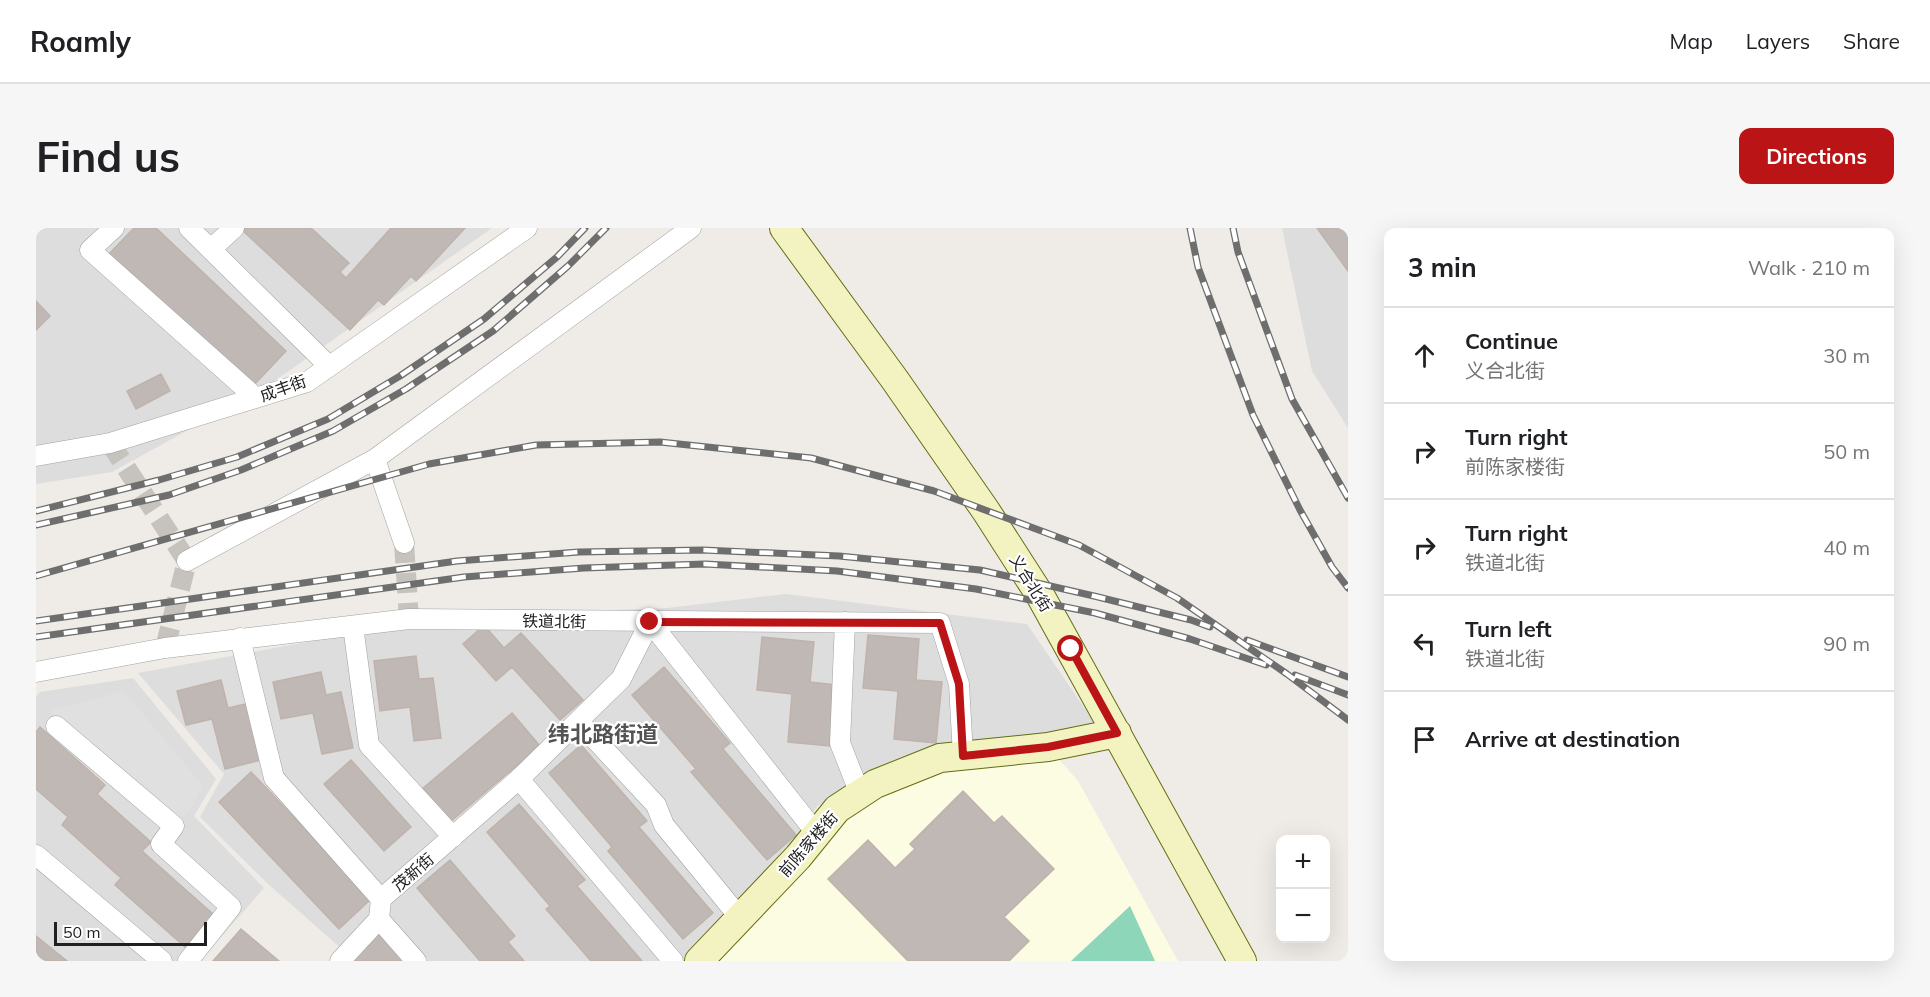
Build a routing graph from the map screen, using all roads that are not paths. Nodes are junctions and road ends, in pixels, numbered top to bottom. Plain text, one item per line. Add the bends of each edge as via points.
1 (114, 228) edge
2 (189, 228) edge
3 (234, 228) edge
4 (527, 228) edge
5 (691, 228) edge
6 (784, 228) edge
7 (502, 235) edge
8 (211, 249) junction
9 (329, 366) junction
10 (256, 398) junction
11 (36, 456) edge
12 (375, 459) junction
13 (404, 543) tunnel mouth
14 (187, 561) dead end
15 (650, 622) junction
16 (845, 622) junction
17 (353, 626) junction
18 (240, 638) junction
19 (36, 672) edge
20 (578, 721) junction
21 (56, 726) dead end
22 (1117, 733) junction
23 (963, 756) junction
24 (519, 780) junction
25 (860, 794) junction
26 (817, 834) junction
27 (453, 837) junction
28 (36, 855) edge
29 (381, 899) junction
30 (740, 918) junction
31 (379, 919) junction
32 (162, 961) edge
33 (188, 961) edge
34 (340, 961) edge
35 (416, 961) edge
36 (673, 961) edge
37 (699, 961) edge
38 (1242, 961) edge

1 - 10 street via 90,250
2 - 8 street
3 - 8 street
4 - 7 street, 成丰街
5 - 12 street
6 - 22 main road, 义合北街 via 986,511 1040,595
7 - 9 street, 成丰街
8 - 9 street
9 - 10 street, 成丰街 via 307,382
10 - 11 street, 成丰街 via 110,444
12 - 13 street
12 - 14 street
15 - 16 street, 铁道北街
15 - 17 street, 铁道北街 via 409,619
15 - 20 street, 茂新街 via 621,679
15 - 26 street
16 - 23 street, 铁道北街 via 940,623 959,684
16 - 25 street via 840,743
17 - 18 street, 铁道北街
17 - 27 street via 369,745
18 - 19 street, 铁道北街
18 - 29 street, 茂新街 via 274,778
20 - 24 street, 茂新街
20 - 30 street via 656,805 664,825
21 - 33 street via 174,826 161,844 231,907
22 - 23 main road, 前陈家楼街 via 1048,747
22 - 38 main road, 义合北街
23 - 25 main road, 前陈家楼街 via 940,758
24 - 27 street, 茂新街
24 - 36 street
25 - 26 main road, 前陈家楼街 via 837,809
26 - 30 main road, 前陈家楼街
27 - 29 street, 茂新街
28 - 32 street
29 - 31 street
30 - 37 main road, 前陈家楼街
31 - 34 street
31 - 35 street

